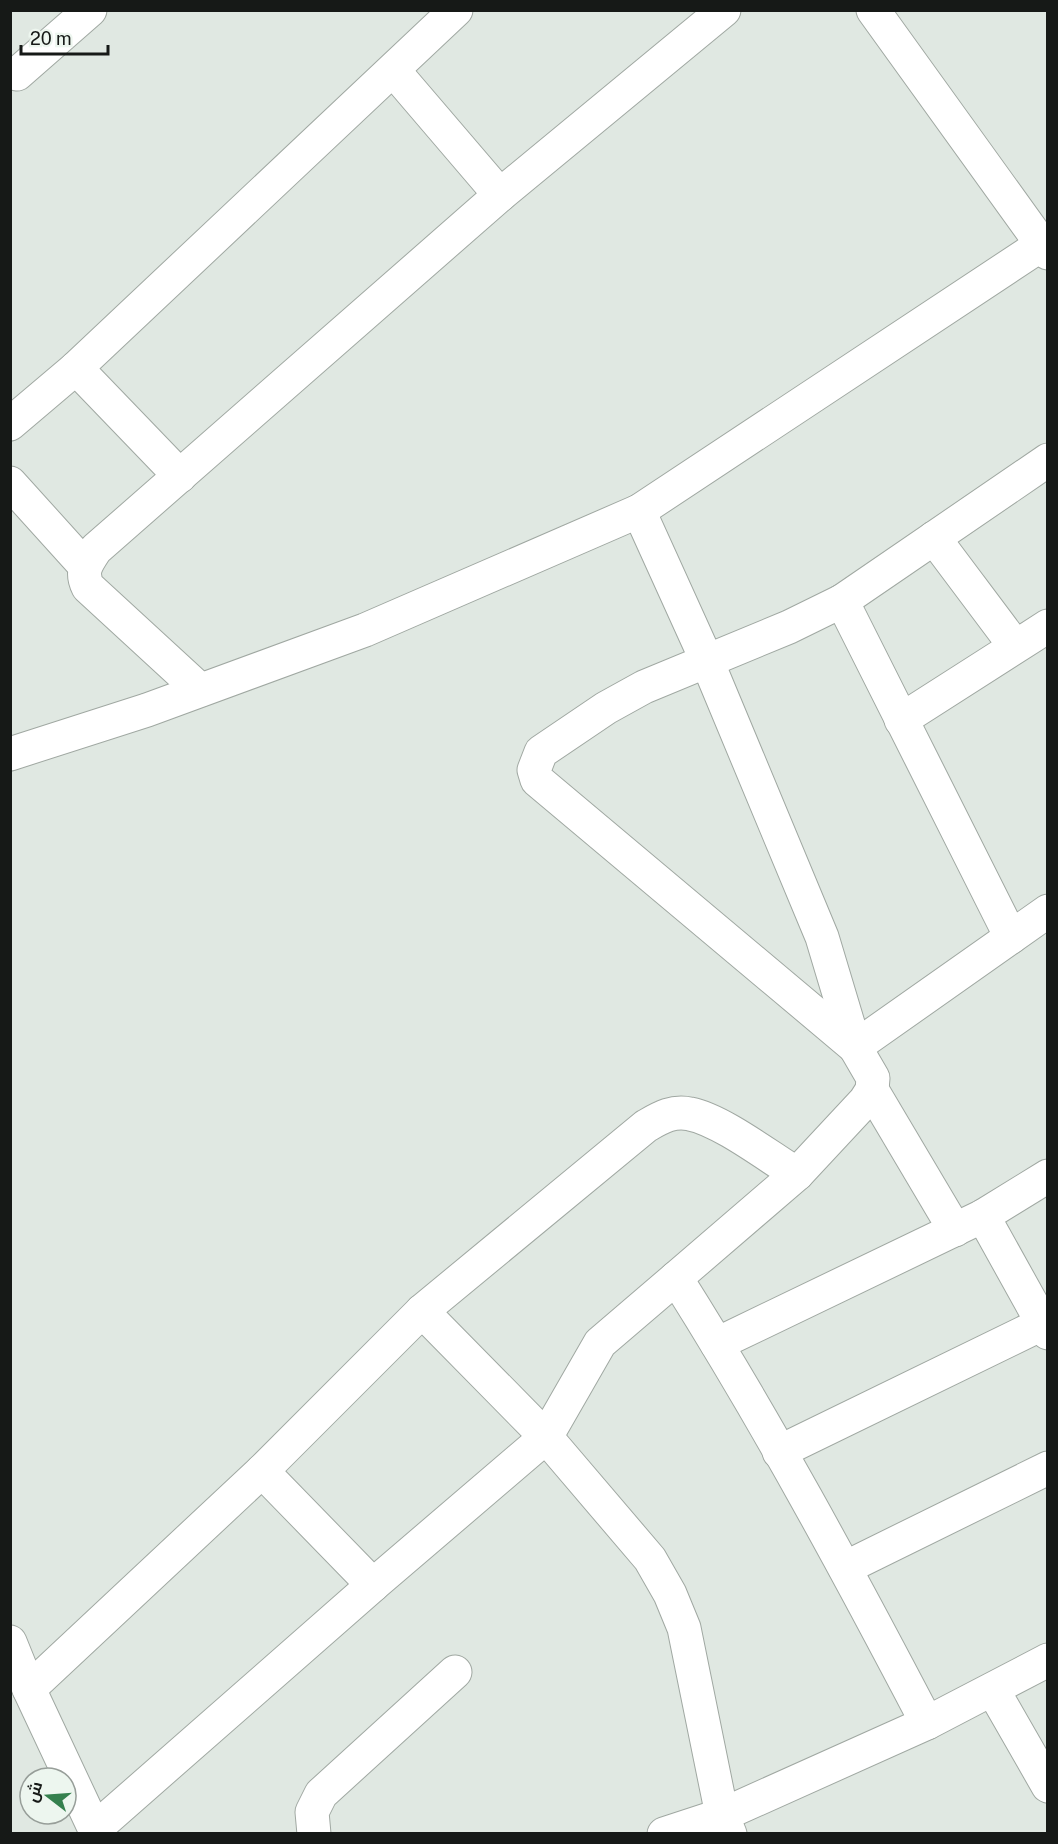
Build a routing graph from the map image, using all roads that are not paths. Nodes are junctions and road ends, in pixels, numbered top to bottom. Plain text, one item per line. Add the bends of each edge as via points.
1 (90, 10) edge
2 (456, 10) edge
3 (724, 10) edge
4 (873, 10) edge
5 (394, 71) junction
6 (17, 74) dead end
7 (500, 195) junction
8 (1044, 249) edge
9 (76, 368) junction
10 (10, 424) edge
11 (1047, 460) edge
12 (180, 476) junction
13 (10, 483) edge
14 (639, 511) junction
15 (934, 538) junction
16 (85, 566) junction
17 (842, 601) junction
18 (1047, 626) edge
19 (1015, 646) junction
20 (707, 660) junction
21 (200, 690) junction
22 (901, 720) junction
23 (10, 754) edge
24 (1047, 911) edge
25 (1011, 937) junction
26 (855, 1047) junction
27 (872, 1090) junction
28 (797, 1174) junction
29 (1047, 1176) edge
30 (969, 1223) junction
31 (676, 1278) junction
32 (422, 1311) junction
33 (1046, 1326) edge
34 (717, 1344) junction
35 (546, 1437) junction
36 (779, 1452) junction
37 (1047, 1468) edge
38 (262, 1471) junction
39 (845, 1568) junction
40 (373, 1585) junction
41 (10, 1642) edge
42 (1047, 1660) edge
43 (455, 1672) dead end
44 (29, 1689) junction
45 (993, 1690) junction
46 (927, 1723) junction
47 (1047, 1786) edge
48 (726, 1824) edge
49 (96, 1831) edge
50 (314, 1833) edge
51 (664, 1833) edge

1 - 6 street
2 - 5 street
3 - 7 street
4 - 8 street
5 - 7 street
5 - 9 street
7 - 12 street
8 - 14 street
9 - 10 street
9 - 12 street
11 - 15 street
12 - 16 street via 96,549
13 - 16 street
14 - 20 street
14 - 21 street via 364,630
15 - 17 street
15 - 19 street
16 - 21 street via 83,577 88,587
17 - 20 street
17 - 22 street
18 - 19 street
19 - 22 street
20 - 26 street via 822,937
20 - 26 street via 644,687 549,745 536,760 537,780
21 - 23 street
22 - 25 street
24 - 25 street
25 - 26 street
26 - 27 street via 873,1078
27 - 28 street
27 - 30 street
28 - 31 street
28 - 32 street via 710,1120 689,1113 664,1115
29 - 30 street
30 - 33 street
30 - 34 street
31 - 34 street
31 - 35 street via 600,1343
32 - 35 street
32 - 38 street
33 - 36 street
34 - 36 street
35 - 40 street
35 - 48 street via 650,1559 670,1594 693,1658
36 - 39 street
37 - 39 street
38 - 40 street
38 - 44 street
39 - 46 street
40 - 49 street
41 - 44 street
42 - 45 street
43 - 50 street via 321,1794 312,1812
44 - 49 street
45 - 46 street
45 - 47 street
46 - 48 street
48 - 51 street

